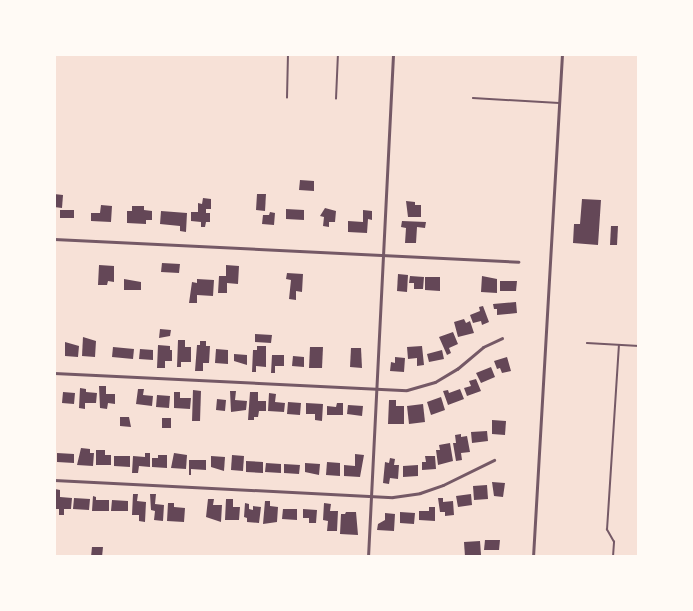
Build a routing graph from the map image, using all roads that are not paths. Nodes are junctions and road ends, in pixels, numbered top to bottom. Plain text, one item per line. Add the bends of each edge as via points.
1 (288, 54) edge
2 (338, 54) edge
3 (393, 54) edge
4 (562, 54) edge
5 (287, 98) dead end
6 (473, 98) dead end
7 (336, 99) dead end
8 (559, 103) junction
9 (54, 239) edge
10 (384, 256) junction
11 (518, 262) dead end
12 (502, 338) dead end
13 (587, 343) dead end
14 (619, 345) junction
15 (639, 346) edge
16 (54, 373) edge
17 (377, 389) junction
18 (494, 460) dead end
19 (54, 480) edge
20 (372, 496) junction
21 (368, 557) edge
22 (533, 557) edge
23 (613, 557) edge

1 - 5 lane
2 - 7 lane
3 - 10 street
4 - 8 street
6 - 8 lane
8 - 22 street
9 - 10 street
10 - 11 street
10 - 17 street
12 - 17 street via 435,382 407,390
13 - 14 lane
14 - 15 lane
14 - 23 lane via 607,530 614,542
16 - 17 street
17 - 20 street
18 - 20 street via 420,493
19 - 20 street
20 - 21 street

